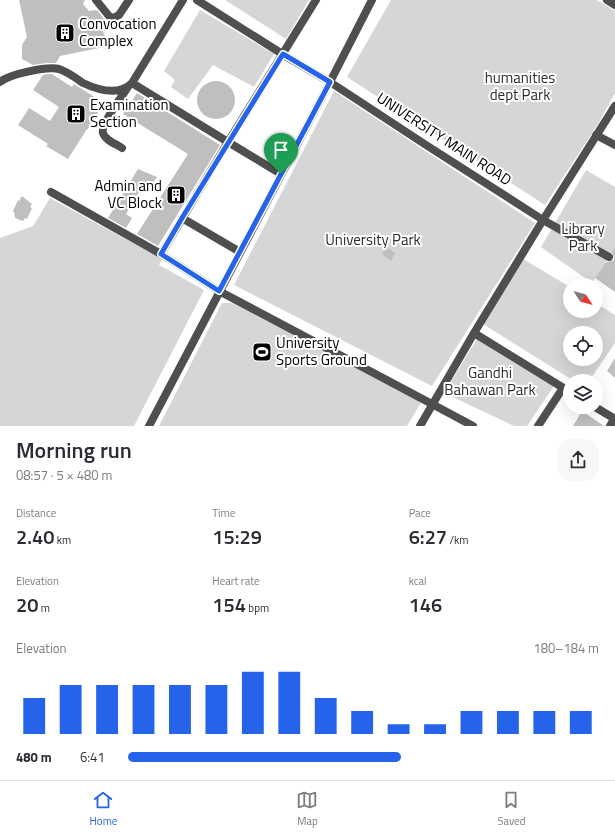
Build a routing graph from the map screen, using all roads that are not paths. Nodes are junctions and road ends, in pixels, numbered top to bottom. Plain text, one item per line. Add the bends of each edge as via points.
1 (96, 0) edge
2 (129, 0) edge
3 (183, 0) edge
4 (197, 0) edge
5 (316, 0) edge
6 (372, 0) edge
7 (607, 0) edge
8 (615, 6) edge
9 (283, 54) junction
10 (0, 82) edge
11 (330, 82) junction
12 (130, 85) junction
13 (615, 106) edge
14 (596, 135) junction
15 (228, 142) junction
16 (615, 145) edge
17 (122, 148) dead end
18 (281, 174) junction
19 (51, 192) dead end
20 (182, 218) junction
21 (543, 220) junction
22 (240, 252) junction
23 (161, 254) junction
24 (609, 257) dead end
25 (219, 291) junction
26 (474, 333) junction
27 (563, 388) edge
28 (563, 395) edge
29 (432, 404) junction
30 (603, 414) edge
31 (613, 422) edge
32 (459, 423) edge
33 (148, 426) edge
34 (420, 426) edge
35 (473, 426) edge
36 (538, 426) edge

1 - 2 lane via 113,18 120,14
3 - 12 lane
4 - 9 lane, UNIVERSITY MAIN ROAD
5 - 9 lane
6 - 11 lane
7 - 8 lane
9 - 11 lane, UNIVERSITY MAIN ROAD
9 - 15 lane
10 - 12 lane via 11,76 54,68 105,91 123,89
11 - 18 lane
11 - 21 lane, UNIVERSITY MAIN ROAD
12 - 15 lane
12 - 17 lane via 103,129 106,138
13 - 14 lane
14 - 16 lane
14 - 21 lane
15 - 18 lane
15 - 20 lane
18 - 22 lane
19 - 23 lane
20 - 22 lane
20 - 23 lane
21 - 24 lane, UNIVERSITY MAIN ROAD
21 - 26 lane
22 - 25 lane
23 - 25 lane
25 - 29 lane
25 - 33 lane
26 - 27 lane
26 - 29 lane
28 - 36 lane
29 - 32 lane
29 - 34 lane
30 - 31 lane
32 - 35 lane

